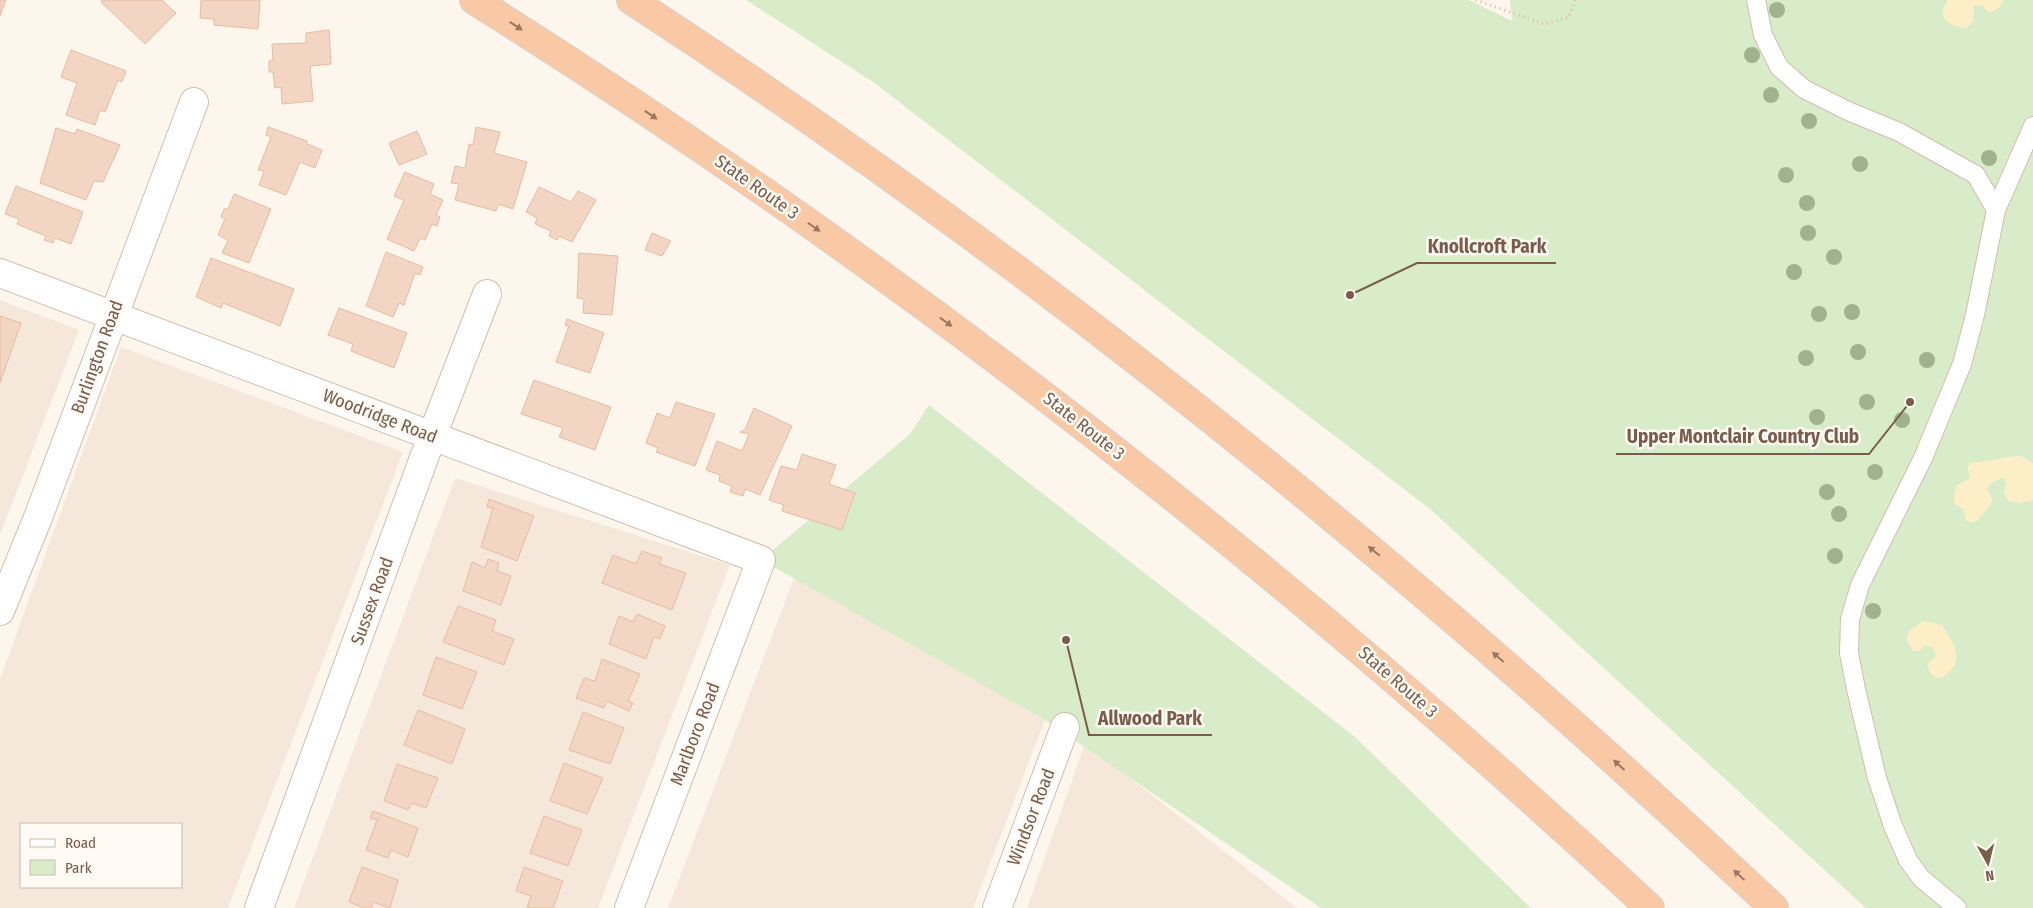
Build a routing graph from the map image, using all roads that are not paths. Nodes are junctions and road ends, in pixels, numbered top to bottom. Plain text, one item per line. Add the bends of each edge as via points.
1 (474, 0) edge
2 (631, 0) edge
3 (1756, 0) edge
4 (194, 102) dead end
5 (2033, 126) edge
6 (1996, 210) junction
7 (0, 273) edge
8 (487, 294) dead end
9 (112, 315) junction
10 (432, 436) junction
11 (761, 560) joint
12 (0, 612) edge
13 (1065, 727) dead end
14 (259, 908) edge
15 (628, 908) edge
16 (998, 908) edge
17 (1650, 908) edge
18 (1774, 908) edge
19 (1958, 908) edge

1 -> 17 highway, State Route 3 via 606,84 788,208 1056,404 1344,636
18 -> 2 highway via 1456,620 1191,402 925,201
3 - 6 lane via 1764,36 1779,67 1804,90 1899,132 1976,175
4 - 9 street, Burlington Road
5 - 6 lane
6 - 19 lane via 1962,364 1923,458 1860,586 1850,619 1849,653 1856,689 1877,778 1894,826 1908,860 1921,878
7 - 9 street, Woodridge Road
8 - 10 street, Sussex Road
9 - 10 street, Woodridge Road
9 - 12 street, Burlington Road
10 - 11 street, Woodridge Road
10 - 14 street, Sussex Road
11 - 15 street, Marlboro Road
13 - 16 street, Windsor Road

